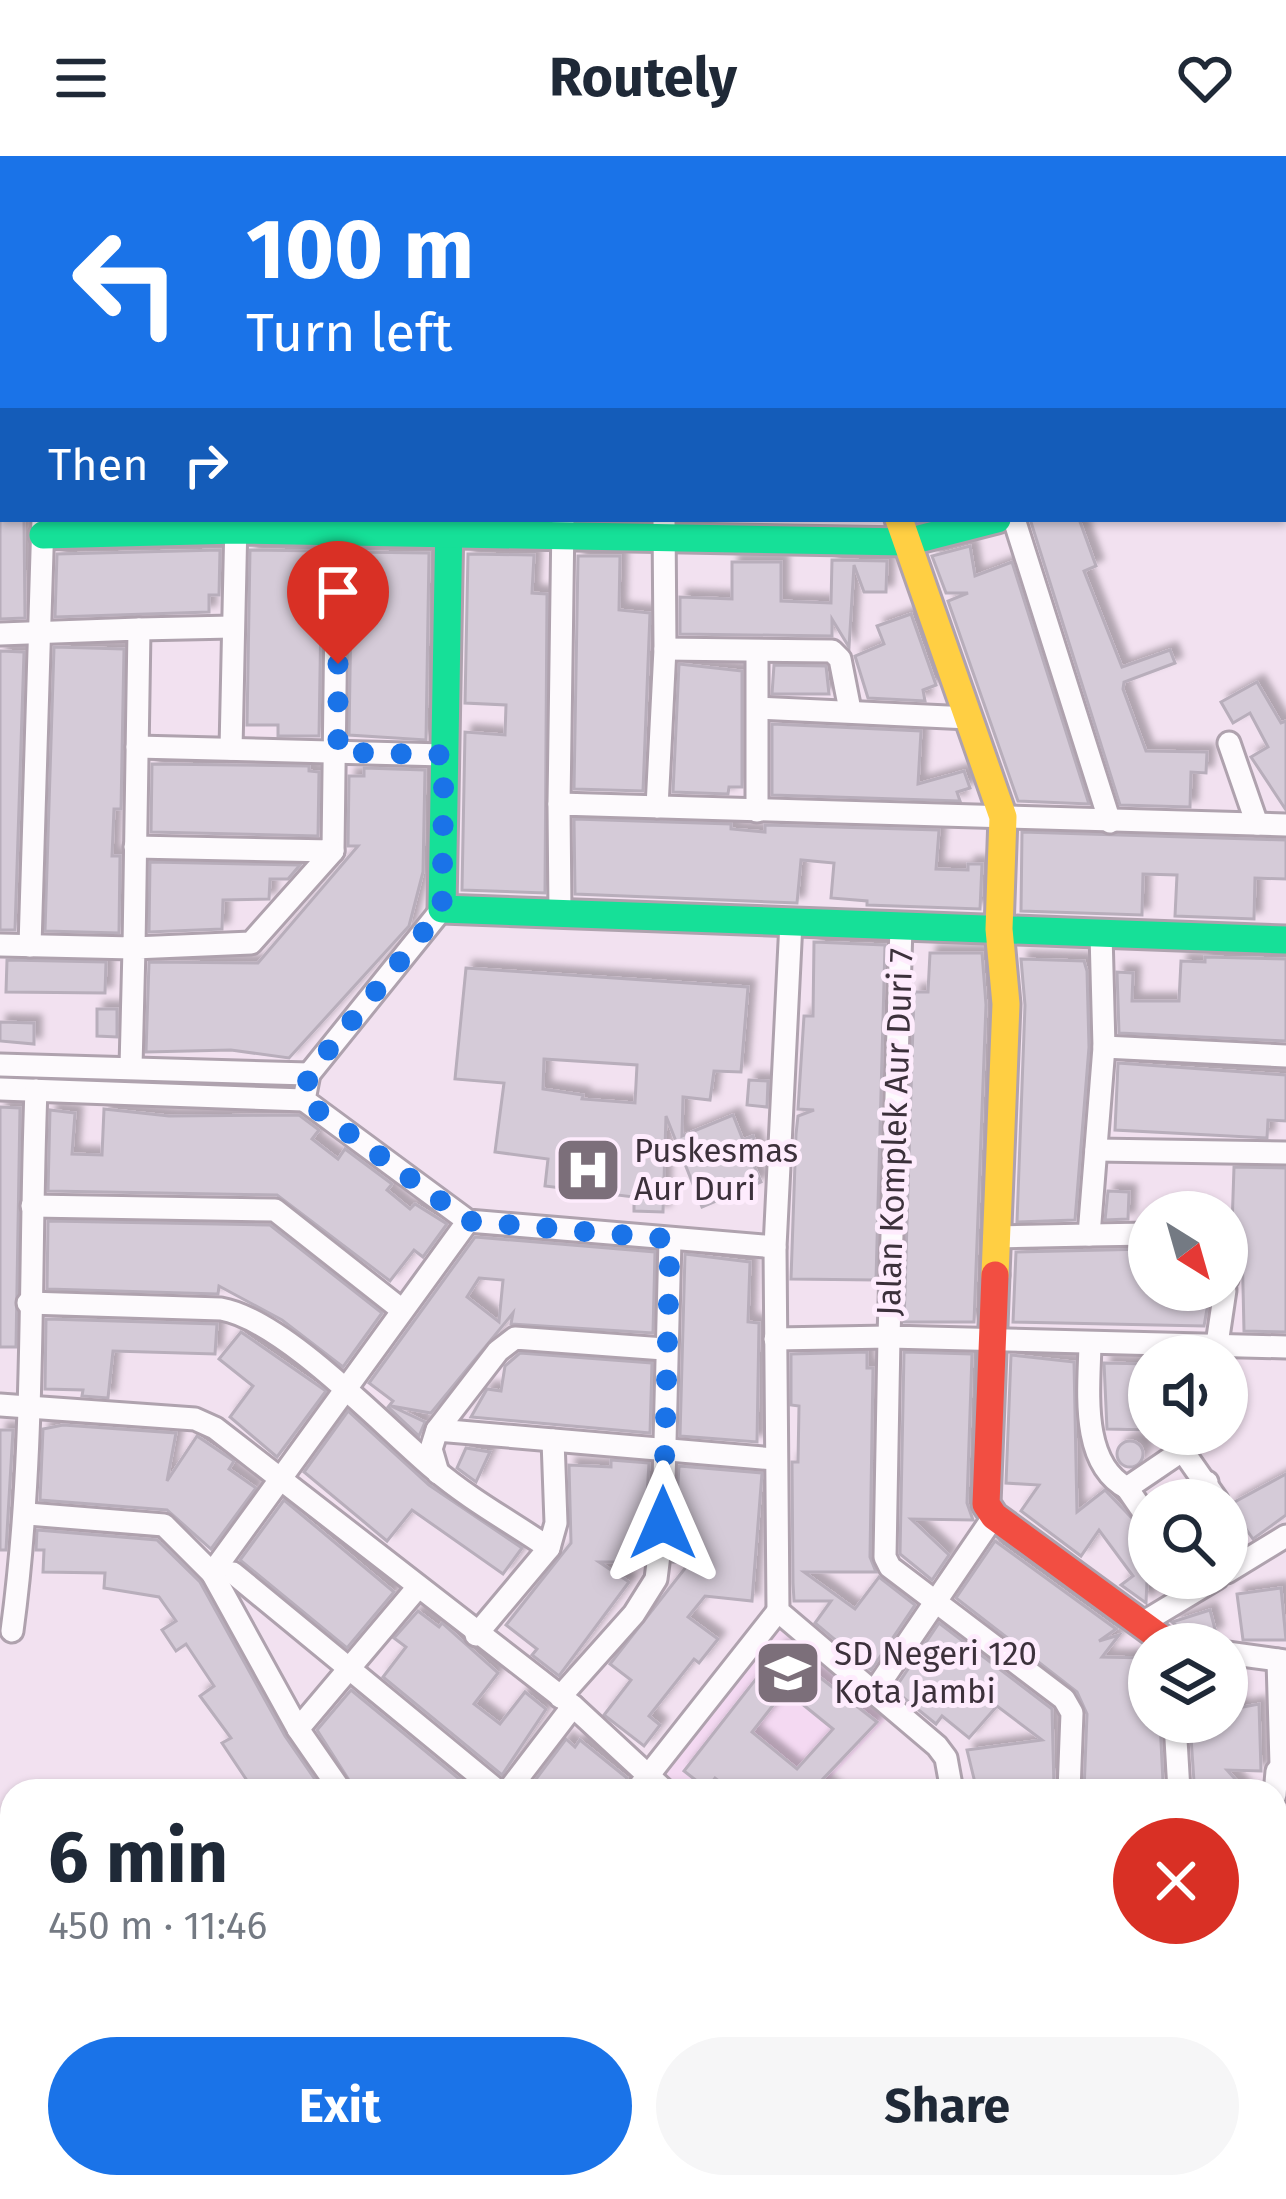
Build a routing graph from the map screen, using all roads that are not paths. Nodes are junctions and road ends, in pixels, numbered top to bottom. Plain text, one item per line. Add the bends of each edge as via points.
1 (971, 522) edge
2 (1015, 522) edge
3 (236, 525) edge
4 (450, 526) edge
5 (43, 527) edge
6 (563, 528) edge
7 (664, 529) edge
8 (763, 530) edge
9 (903, 530) edge
10 (338, 532) junction
11 (232, 627) junction
12 (140, 629) junction
13 (37, 632) junction
14 (0, 634) edge
15 (665, 649) junction
16 (757, 651) junction
17 (759, 708) junction
18 (850, 710) junction
19 (969, 718) junction
20 (1229, 743) dead end
21 (136, 747) junction
22 (231, 748) junction
23 (338, 752) junction
24 (444, 755) junction
25 (559, 804) junction
26 (657, 807) junction
27 (757, 811) junction
28 (1003, 817) junction
29 (1110, 822) junction
30 (1257, 824) junction
31 (1286, 825) edge
32 (135, 847) junction
33 (333, 851) junction
34 (442, 909) junction
35 (560, 914) junction
36 (791, 922) junction
37 (901, 926) junction
38 (999, 929) junction
39 (1101, 933) junction
40 (1286, 940) edge
41 (0, 945) edge
42 (30, 946) junction
43 (134, 948) junction
44 (1104, 1047) junction
45 (1286, 1056) edge
46 (0, 1065) edge
47 (131, 1067) junction
48 (309, 1074) junction
49 (1, 1089) edge
50 (36, 1090) junction
51 (304, 1100) junction
52 (1096, 1150) junction
53 (1286, 1153) edge
54 (32, 1206) junction
55 (468, 1221) junction
56 (1128, 1234) edge
57 (1089, 1235) junction
58 (994, 1237) junction
59 (670, 1239) junction
60 (776, 1247) junction
61 (28, 1303) junction
62 (402, 1310) junction
63 (889, 1337) junction
64 (775, 1339) junction
65 (990, 1339) junction
66 (1090, 1344) junction
67 (1128, 1344) edge
68 (1248, 1346) edge
69 (1286, 1347) edge
70 (664, 1349) junction
71 (345, 1389) junction
72 (0, 1405) edge
73 (26, 1405) junction
74 (437, 1430) junction
75 (553, 1440) junction
76 (662, 1450) junction
77 (1163, 1455) edge
78 (775, 1459) junction
79 (437, 1473) junction
80 (280, 1478) junction
81 (1127, 1488) joint
82 (28, 1514) junction
83 (994, 1516) junction
84 (1286, 1536) edge
85 (549, 1548) junction
86 (1248, 1559) edge
87 (212, 1573) junction
88 (418, 1587) junction
89 (1182, 1599) edge
90 (936, 1600) junction
91 (778, 1611) junction
92 (1144, 1622) joint
93 (12, 1631) dead end
94 (476, 1635) junction
95 (1248, 1656) edge
96 (1282, 1660) edge
97 (351, 1669) junction
98 (874, 1692) junction
99 (567, 1702) junction
100 (298, 1730) junction
101 (1176, 1743) edge
102 (1284, 1764) edge
103 (332, 1779) edge
104 (484, 1779) edge
105 (516, 1779) edge
106 (638, 1779) edge
107 (645, 1779) edge
108 (950, 1779) edge
109 (1069, 1779) edge
110 (1178, 1779) edge

1 - 9 street
2 - 29 street
3 - 5 street
3 - 10 street
3 - 11 street
4 - 6 street
4 - 10 street
4 - 24 street
5 - 13 street
6 - 7 street
6 - 25 street
7 - 8 street
7 - 15 street
8 - 9 street
9 - 19 street
10 - 23 street
11 - 12 street
11 - 22 street
12 - 13 street
12 - 21 street
13 - 14 street
13 - 42 street
15 - 16 street
15 - 26 street
16 - 17 street
16 - 18 street via 837,655
17 - 18 street
17 - 27 street
18 - 19 street
19 - 28 street
20 - 30 street
21 - 22 street
21 - 32 street
22 - 23 street
23 - 24 street
23 - 33 street
24 - 34 street
25 - 26 street
25 - 35 street
26 - 27 street
27 - 28 street
28 - 29 street
28 - 38 street
29 - 30 street
30 - 31 street
32 - 33 street
32 - 43 street
33 - 43 street via 251,943
34 - 35 street
34 - 48 street
35 - 36 street
36 - 37 street
36 - 60 street
37 - 38 street
37 - 63 street, Jalan Komplek Aur Duri 7
38 - 39 street
38 - 58 street via 1006,1004
39 - 40 street
39 - 44 street
41 - 42 street
42 - 43 street
43 - 47 street
44 - 45 street
44 - 52 street
46 - 47 street
46 - 49 street
47 - 48 street
48 - 51 street
49 - 50 street
50 - 51 street
50 - 54 street
51 - 55 street
52 - 53 street
52 - 57 street
54 - 61 street
54 - 62 street via 275,1210
55 - 59 street
55 - 62 street
56 - 57 street
57 - 58 street
58 - 65 street
59 - 60 street
59 - 70 street
60 - 64 street
61 - 71 street via 235,1312
61 - 73 street
62 - 71 street
63 - 64 street
63 - 65 street
63 - 90 street, Jalan Komplek Aur Duri 7 via 885,1557
64 - 78 street
65 - 66 street
65 - 83 street via 986,1504
66 - 67 street
66 - 81 street via 1097,1453
68 - 69 street
70 - 74 street via 514,1339
70 - 76 street
71 - 79 street
71 - 80 street
72 - 73 street
73 - 80 street via 195,1419
73 - 82 street
74 - 75 street
74 - 79 street
75 - 76 street
75 - 85 street via 556,1523
76 - 78 street
76 - 99 street via 656,1579
77 - 81 street
78 - 91 street
79 - 85 street
80 - 87 street
80 - 88 street
82 - 87 street via 164,1525
82 - 93 street
83 - 90 street
83 - 92 street
84 - 86 street
85 - 94 street
87 - 97 street via 233,1574
87 - 100 street
88 - 94 street
88 - 97 street
89 - 92 street
90 - 98 street
90 - 109 street via 1064,1699 1072,1713
91 - 98 street
91 - 107 street
94 - 99 street
95 - 96 street
96 - 102 street
97 - 100 street
97 - 104 street
98 - 108 street via 937,1746
99 - 105 street
99 - 106 street
100 - 103 street
101 - 110 street

